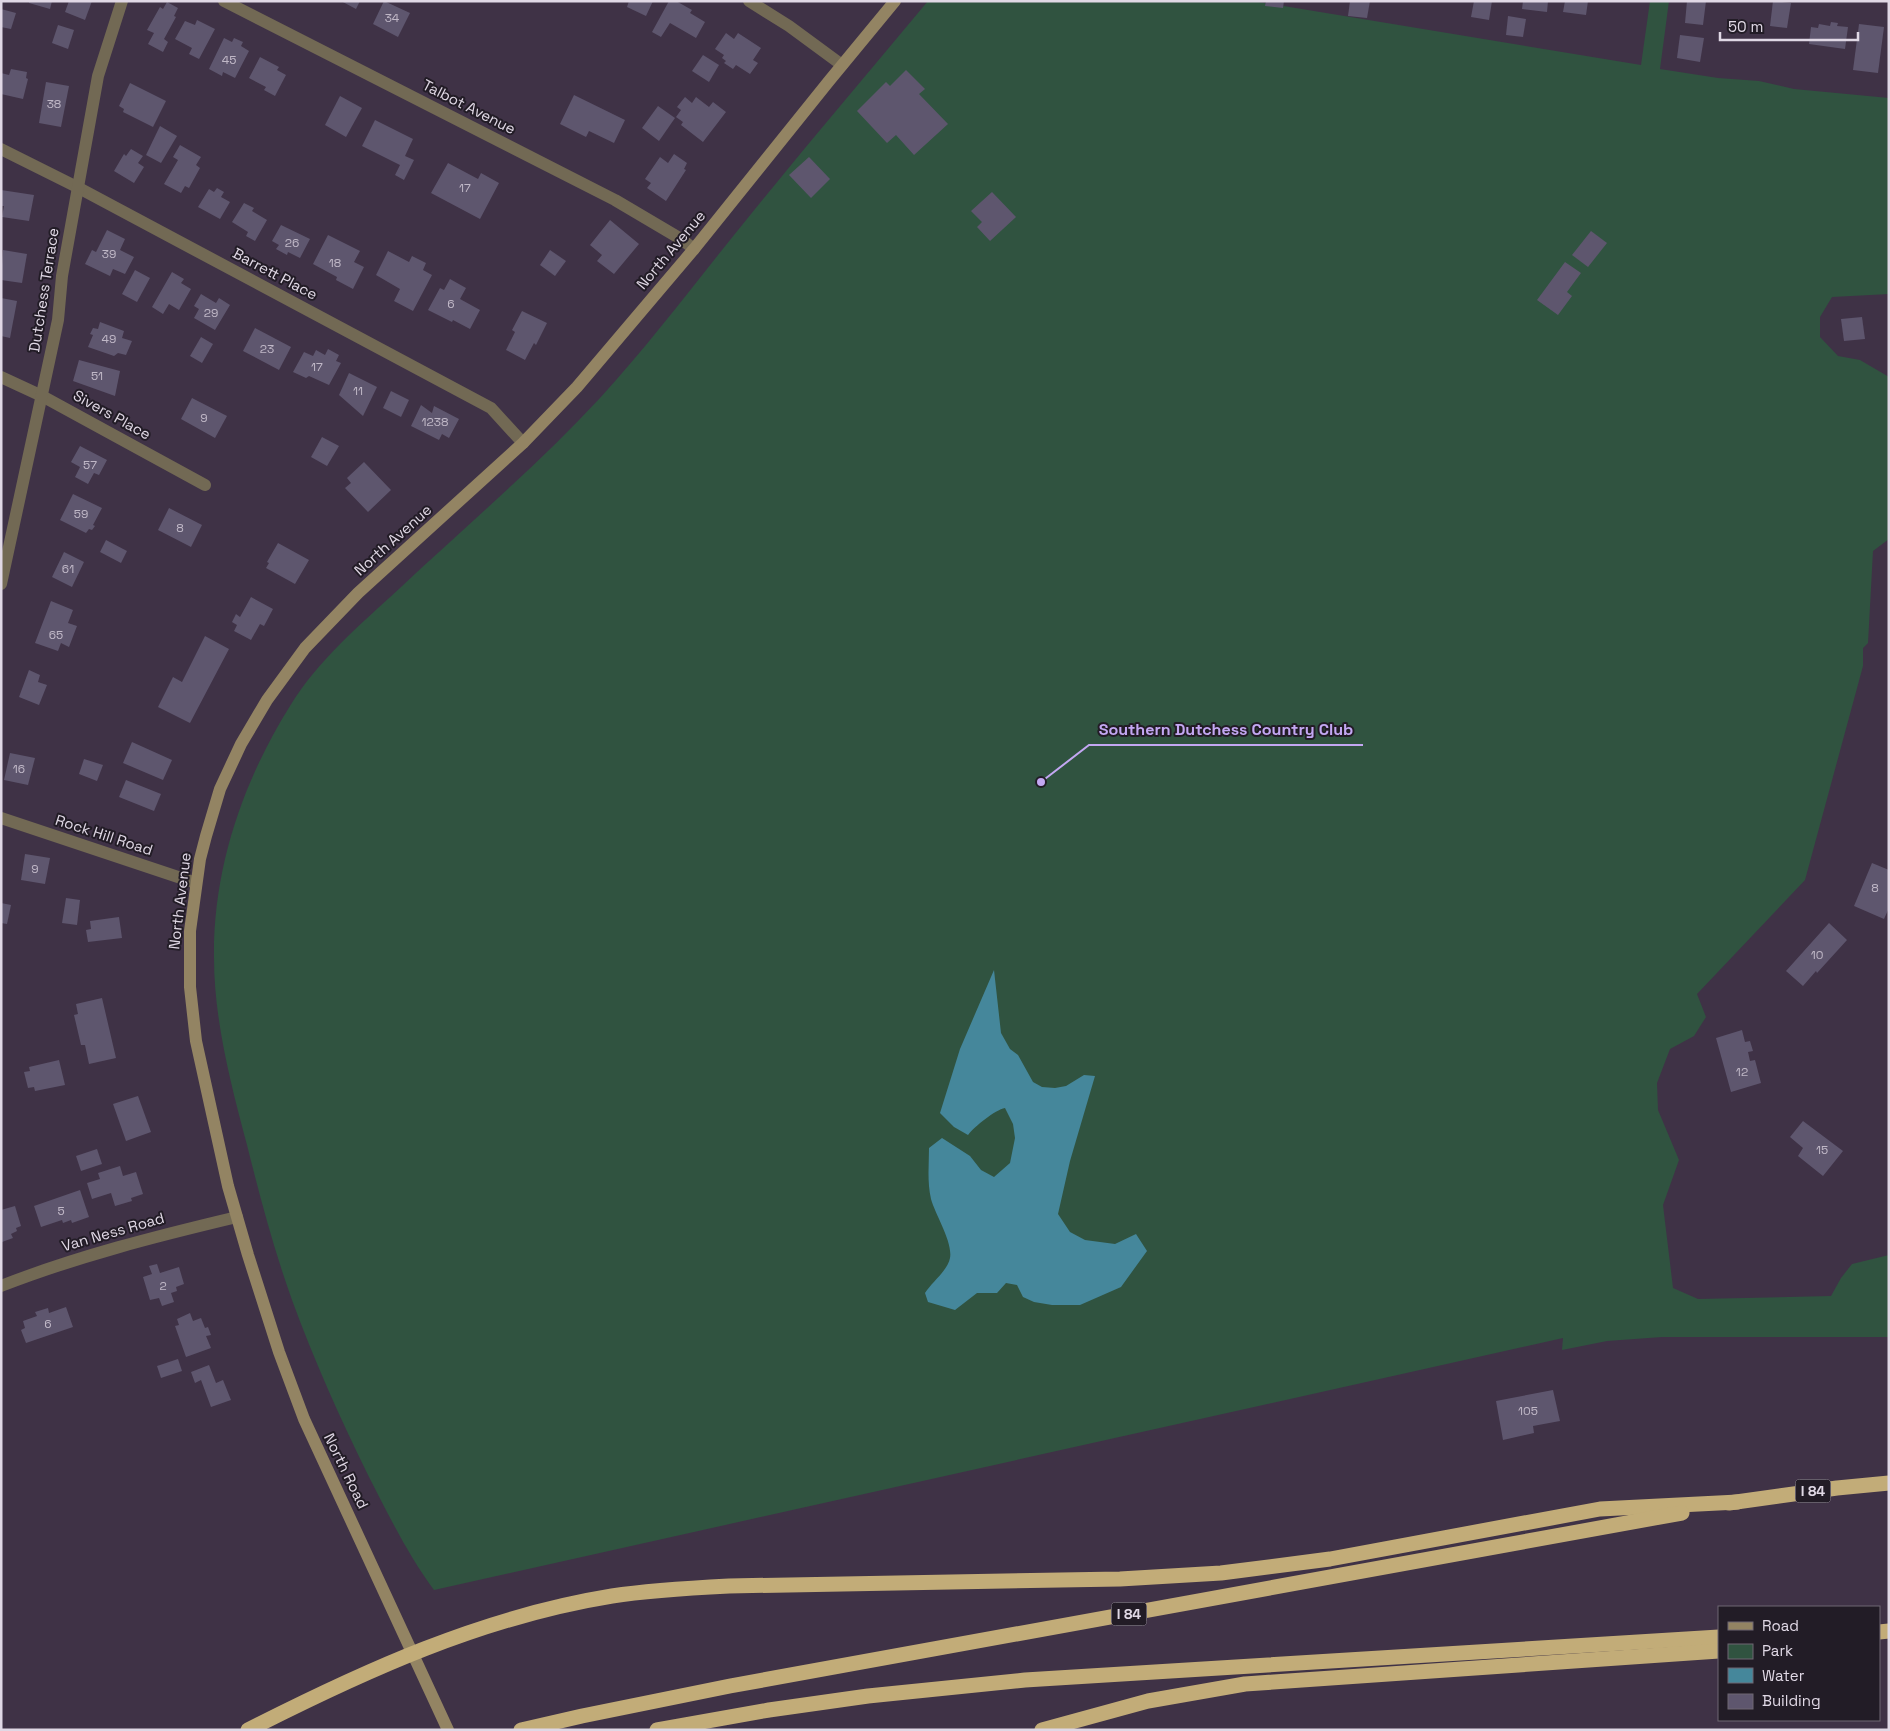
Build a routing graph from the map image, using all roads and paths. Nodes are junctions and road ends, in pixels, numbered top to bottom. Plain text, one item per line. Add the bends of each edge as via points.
1 (122, 1) edge
2 (224, 1) edge
3 (749, 1) edge
4 (895, 1) edge
5 (842, 65) junction
6 (1, 148) edge
7 (77, 187) junction
8 (694, 249) junction
9 (1, 377) edge
10 (42, 396) junction
11 (523, 443) junction
12 (205, 485) dead end
13 (1, 584) edge
14 (1, 818) edge
15 (196, 883) junction
16 (237, 1217) junction
17 (1, 1286) edge
18 (1889, 1483) edge
19 (1738, 1502) junction
20 (1718, 1637) edge
21 (1718, 1651) edge
22 (413, 1652) junction
23 (248, 1730) edge
24 (448, 1730) edge
25 (521, 1730) edge
26 (658, 1730) edge
27 (1042, 1730) edge

1 - 7 street, Dutchess Terrace via 98,76
2 - 8 street, Talbot Avenue via 615,200
3 - 5 street
4 - 5 main road, North Avenue
5 - 8 main road, North Avenue
6 - 7 street, Barrett Place
7 - 10 street, Dutchess Terrace via 58,320
7 - 11 street, Barrett Place via 491,408
8 - 11 main road, North Avenue via 600,362
9 - 10 street, Sivers Place
10 - 12 street, Sivers Place
10 - 13 street, Dutchess Terrace
11 - 15 main road, North Avenue via 358,593 291,666 253,722 229,768 212,813
14 - 15 street, Rock Hill Road
15 - 16 main road, North Avenue via 189,958 192,1013 209,1106
16 - 17 street, Van Ness Road via 169,1233
16 - 22 main road, North Road via 279,1352 307,1427
18 - 19 highway, I 84
19 - 22 highway via 1600,1510 1330,1559 1221,1574 1120,1580 736,1585 648,1591 533,1614 472,1630
19 - 25 highway, I 84 via 730,1686
20 - 26 highway via 1025,1680 860,1697
21 - 27 highway via 1245,1684 1148,1701
22 - 23 highway
22 - 24 main road, North Road

